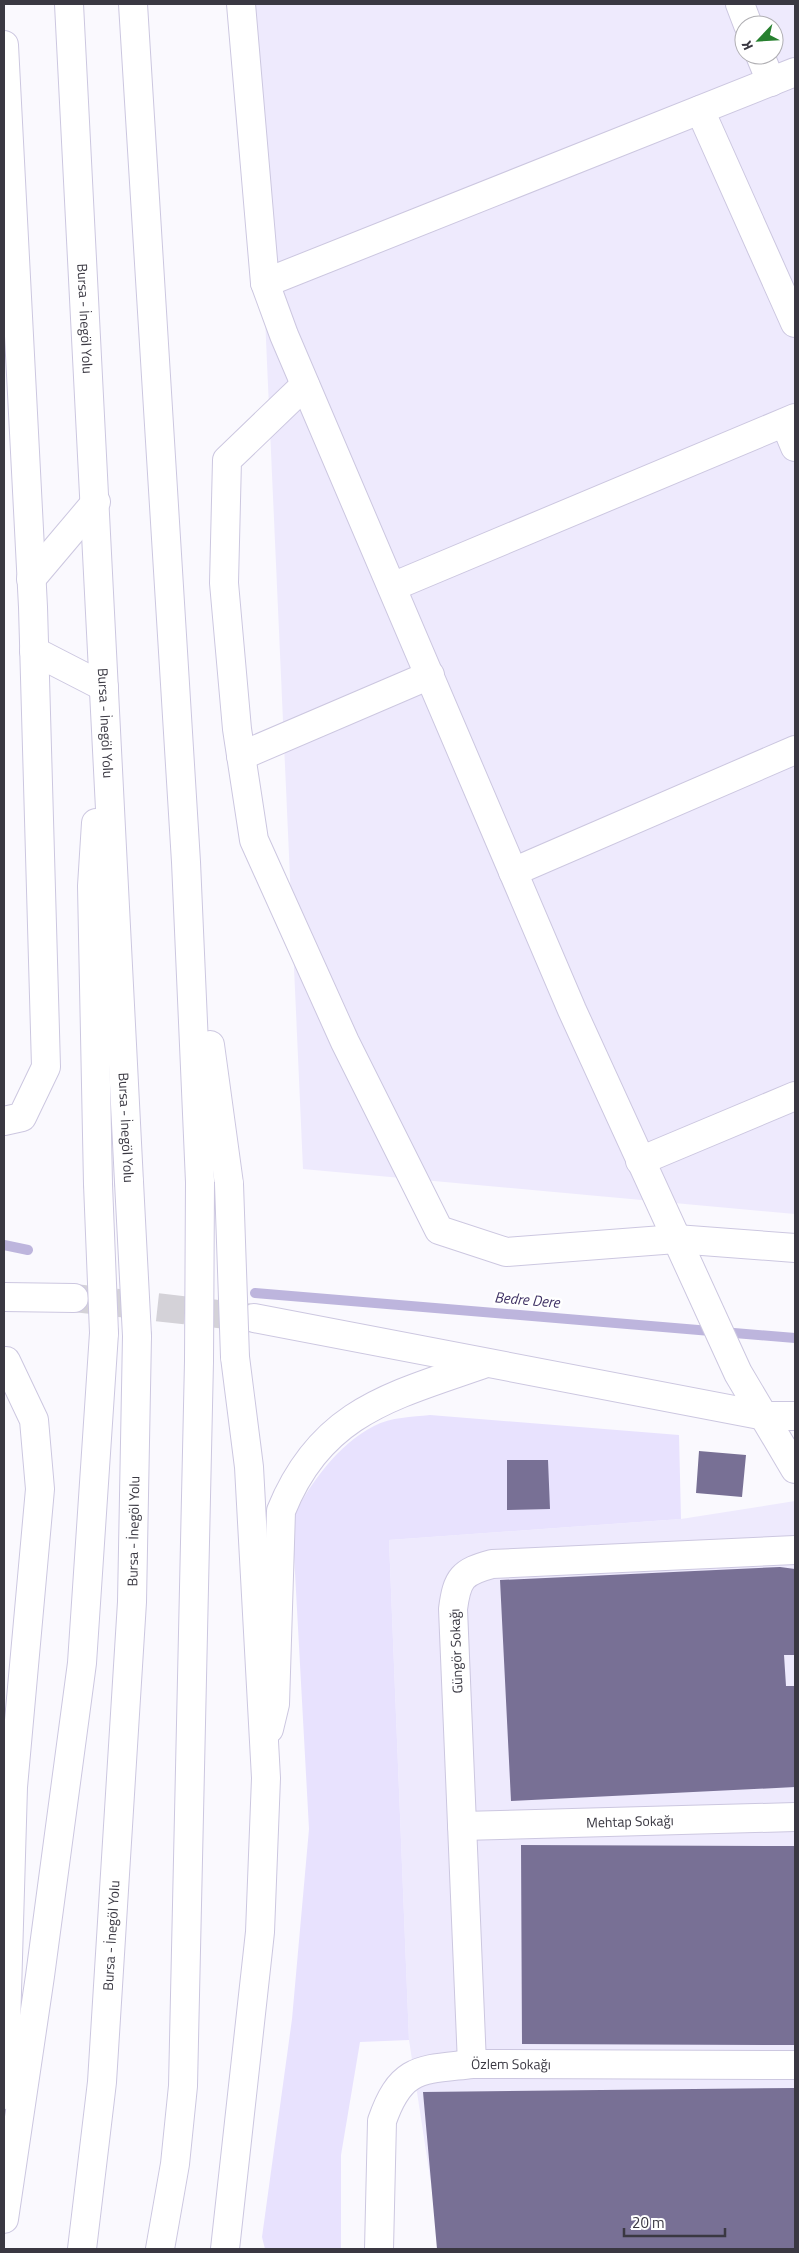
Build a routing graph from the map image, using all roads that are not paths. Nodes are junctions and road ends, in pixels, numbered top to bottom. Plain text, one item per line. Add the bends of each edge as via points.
1 (69, 4) edge
2 (133, 4) edge
3 (241, 4) edge
4 (4, 45) edge
5 (770, 65) edge
6 (783, 77) edge
7 (700, 110) junction
8 (265, 282) junction
9 (795, 323) edge
10 (305, 384) junction
11 (12, 385) edge
12 (792, 429) edge
13 (96, 502) junction
14 (31, 579) junction
15 (392, 586) junction
16 (34, 651) junction
17 (430, 674) junction
18 (104, 687) junction
19 (795, 750) edge
20 (241, 756) junction
21 (186, 862) junction
22 (513, 872) junction
23 (795, 1096) edge
24 (4, 1121) edge
25 (640, 1161) junction
26 (676, 1239) junction
27 (795, 1248) edge
28 (4, 1297) edge
29 (74, 1298) tunnel mouth
30 (254, 1318) tunnel mouth
31 (4, 1361) edge
32 (488, 1362) junction
33 (765, 1416) junction
34 (795, 1416) edge
35 (795, 1469) edge
36 (795, 1550) edge
37 (264, 1748) junction
38 (8, 1790) edge
39 (795, 1817) edge
40 (462, 1826) junction
41 (472, 2064) junction
42 (795, 2065) edge
43 (4, 2095) edge
44 (4, 2219) edge
45 (82, 2249) edge
46 (160, 2249) edge
47 (225, 2249) edge
48 (379, 2249) edge

1 - 13 main road, Bursa - İnegöl Yolu
2 - 21 main road
3 - 8 main road
4 - 11 main road
5 - 6 main road
6 - 7 main road
7 - 8 main road
7 - 9 main road
8 - 10 main road
10 - 15 main road
10 - 20 main road via 227,460 224,584
11 - 14 main road
12 - 15 main road
13 - 14 main road
13 - 18 main road, Bursa - İnegöl Yolu
14 - 16 main road
15 - 17 main road
16 - 18 main road
16 - 24 main road via 46,1067 22,1117
17 - 20 main road
17 - 22 main road
18 - 44 main road, bridge via 92,886 104,1333 82,1663
18 - 45 main road, Bursa - İnegöl Yolu, bridge via 137,1336 131,1612 102,2082
19 - 22 main road
20 - 26 main road via 254,840 345,1042 439,1230 506,1252
21 - 37 main road, bridge via 229,1184 235,1357 248,1467
21 - 46 main road, bridge via 200,1182 199,1361 183,2086 175,2164
22 - 25 main road
23 - 25 main road
25 - 26 main road
26 - 27 main road
26 - 33 main road via 738,1373
28 - 29 main road
30 - 32 main road
31 - 38 main road via 34,1420 40,1489
32 - 33 main road
32 - 37 main road via 399,1394 356,1415 319,1446 290,1487 281,1511 275,1704
33 - 34 main road
33 - 35 main road
36 - 40 main road, Güngör Sokağı via 492,1564 463,1575 456,1588 453,1609
37 - 47 main road via 266,1778 260,1932
38 - 43 main road
39 - 40 main road, Mehtap Sokağı
40 - 41 main road, Güngör Sokağı
41 - 42 main road, Özlem Sokağı
41 - 48 main road, Özlem Sokağı via 423,2070 408,2076 388,2102 382,2121

